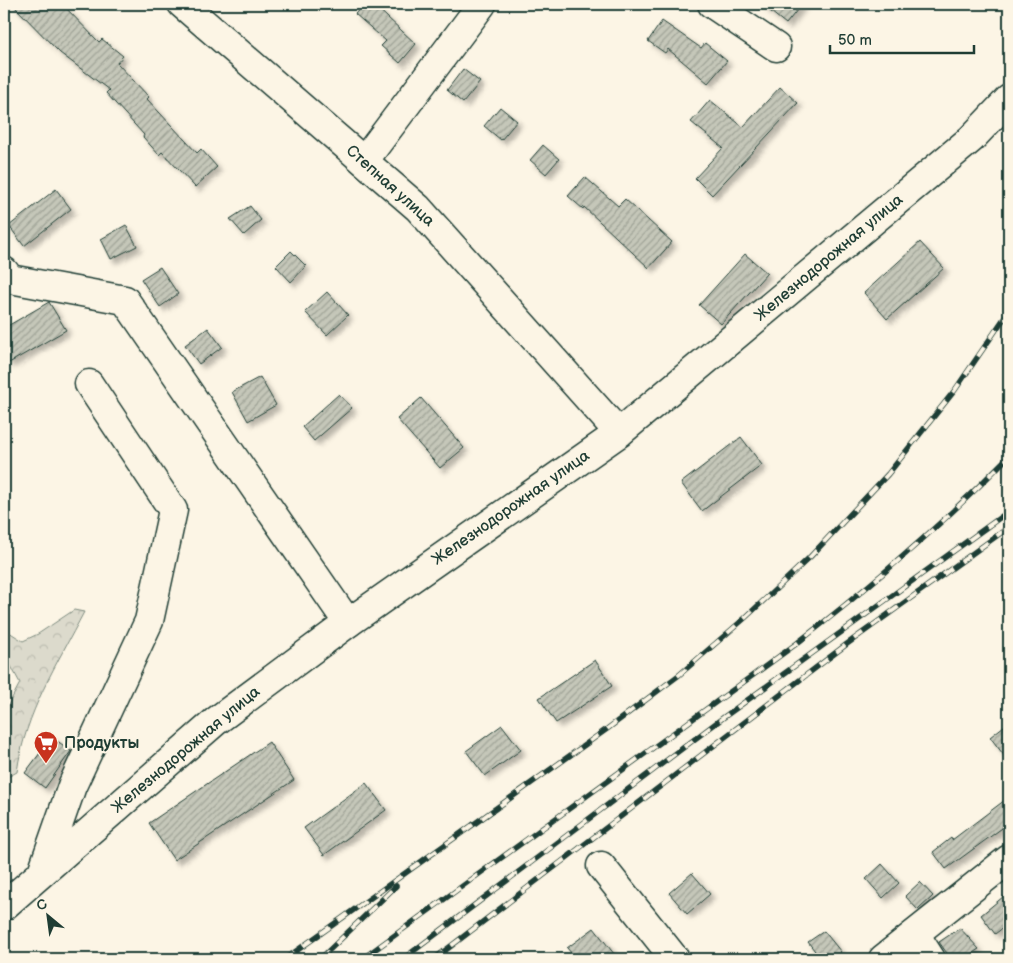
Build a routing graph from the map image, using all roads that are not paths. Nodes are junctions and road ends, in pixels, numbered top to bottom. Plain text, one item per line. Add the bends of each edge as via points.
1 (182, 4) edge
2 (482, 4) edge
3 (712, 4) edge
4 (776, 46) dead end
5 (1009, 99) edge
6 (364, 162) junction
7 (4, 271) edge
8 (89, 384) dead end
9 (619, 432) junction
10 (348, 623) junction
11 (1009, 859) edge
12 (601, 866) dead end
13 (42, 870) junction
14 (7, 896) edge
15 (915, 934) junction
16 (675, 959) edge
17 (883, 959) edge
18 (931, 959) edge

1 - 6 street, Степная улица
2 - 6 street
3 - 4 street
5 - 9 street, Железнодорожная улица via 972,139
6 - 9 street, Степная улица via 418,208
7 - 10 street via 10,278 125,300
8 - 13 street via 173,510 149,621 72,786
9 - 10 street, Железнодорожная улица
10 - 13 street, Железнодорожная улица via 216,721
11 - 15 street
12 - 16 street
13 - 14 street, Железнодорожная улица
15 - 17 street
15 - 18 street

